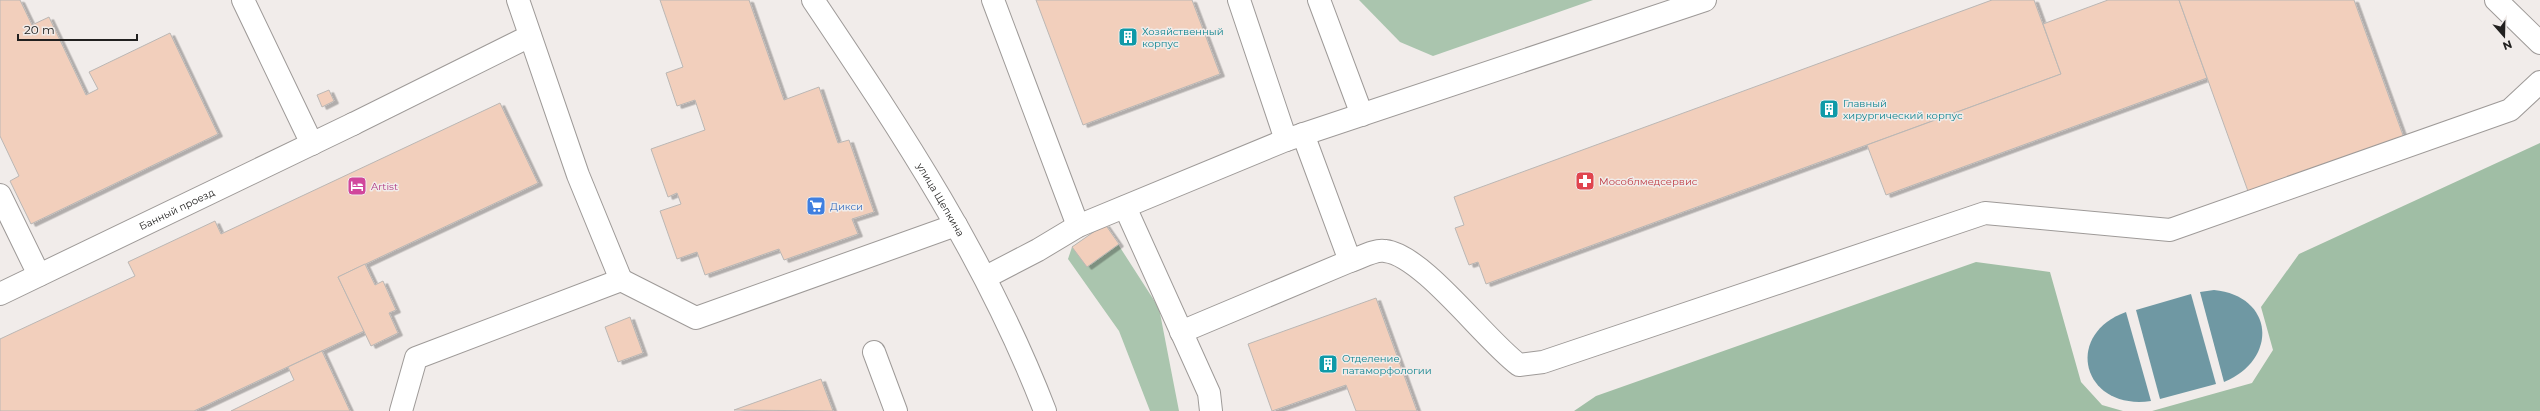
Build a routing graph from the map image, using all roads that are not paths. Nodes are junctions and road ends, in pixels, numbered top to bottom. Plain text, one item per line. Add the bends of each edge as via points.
1 (243, 0) edge
2 (518, 0) edge
3 (813, 0) edge
4 (993, 0) edge
5 (1239, 0) edge
6 (1319, 0) edge
7 (1705, 0) edge
8 (2496, 0) edge
9 (530, 36) junction
10 (2540, 43) edge
11 (2540, 82) edge
12 (1362, 115) junction
13 (1294, 137) junction
14 (312, 144) junction
15 (0, 195) edge
16 (1125, 207) junction
17 (956, 225) junction
18 (1078, 226) junction
19 (1350, 261) junction
20 (39, 275) junction
21 (986, 277) junction
22 (621, 280) junction
23 (0, 294) edge
24 (1181, 332) junction
25 (874, 352) dead end
26 (401, 411) edge
27 (896, 411) edge
28 (1045, 411) edge
29 (1210, 411) edge

1 - 14 street
2 - 9 street
3 - 17 street, улица Щепкина via 904,135
4 - 18 street
5 - 13 street
6 - 12 street
7 - 12 street
8 - 10 street
9 - 14 street, Банный проезд
9 - 22 street via 578,175
11 - 19 street via 2510,110 2170,230 1985,213 1543,362 1519,365 1502,352 1422,269 1397,254 1384,250
12 - 13 street
13 - 16 street
13 - 19 street
14 - 20 street, Банный проезд
15 - 20 street
16 - 18 street
16 - 24 street
17 - 21 street, улица Щепкина
17 - 22 street via 696,318
18 - 21 street
19 - 24 street
20 - 23 street, Банный проезд
21 - 28 street, улица Щепкина via 1024,355
22 - 26 street via 416,358
24 - 29 street via 1208,393
25 - 27 street

